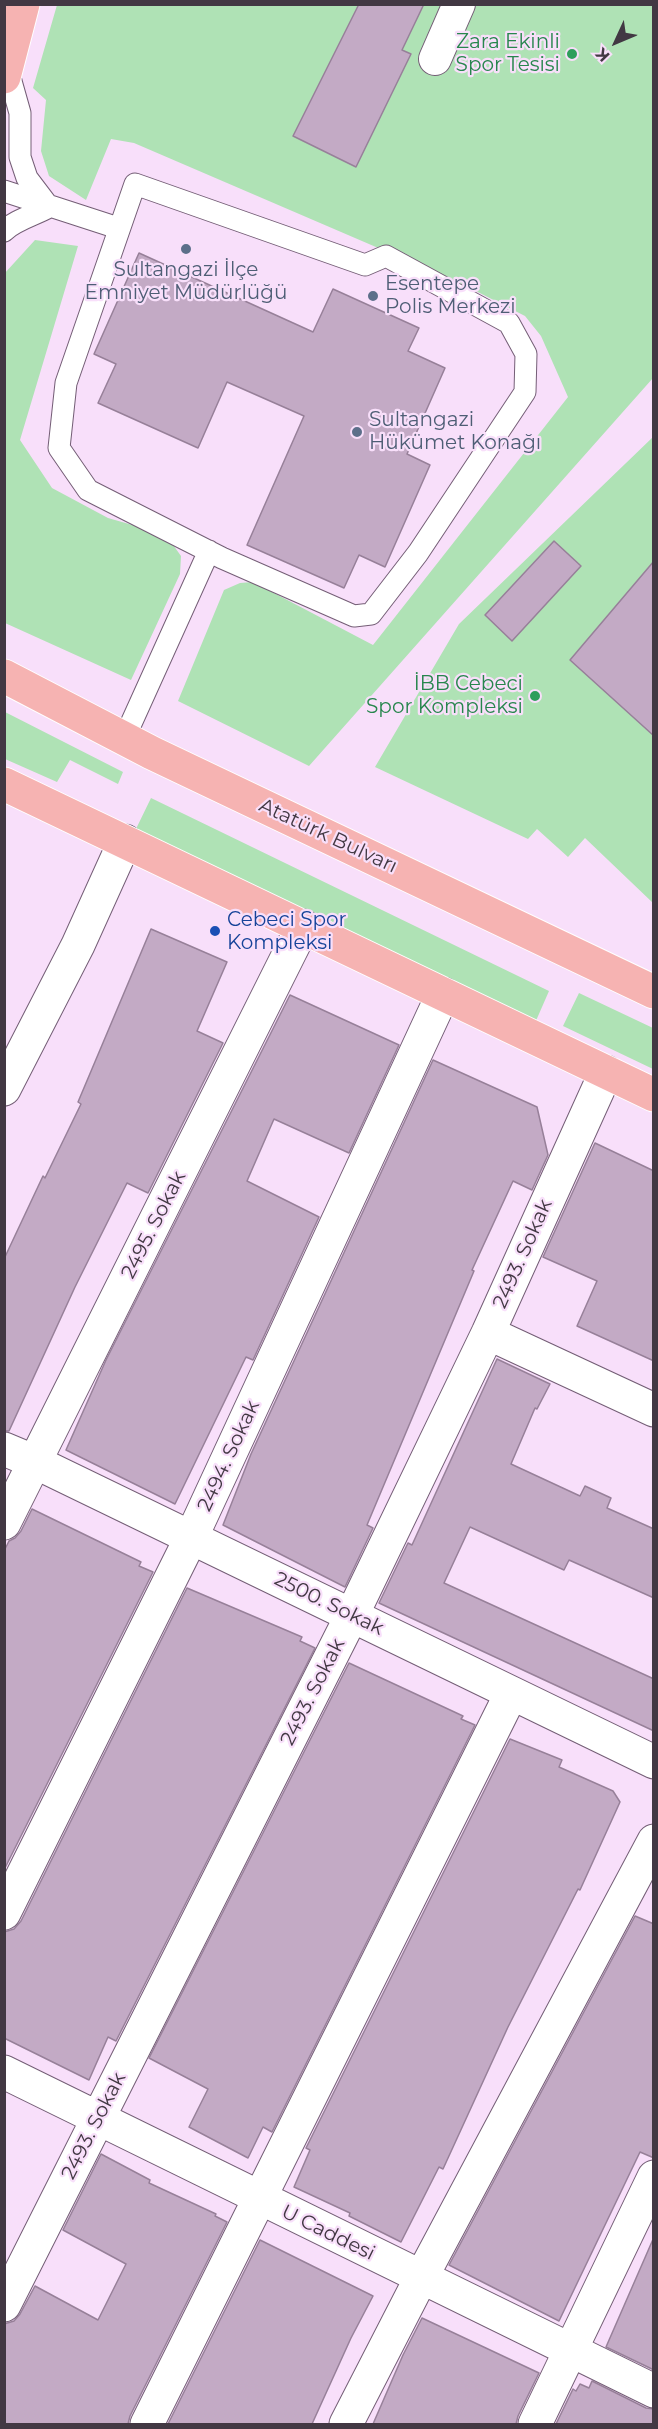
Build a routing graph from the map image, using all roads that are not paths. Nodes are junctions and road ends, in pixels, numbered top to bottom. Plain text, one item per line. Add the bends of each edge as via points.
1 (22, 4) edge
2 (459, 4) edge
3 (435, 59) dead end
4 (6, 72) edge
5 (4, 191) edge
6 (49, 207) junction
7 (118, 228) junction
8 (4, 231) edge
9 (208, 551) junction
10 (4, 676) edge
11 (124, 739) junction
12 (4, 784) edge
13 (125, 841) junction
14 (303, 926) junction
15 (654, 992) edge
16 (443, 994) junction
17 (606, 1072) junction
18 (4, 1089) edge
19 (654, 1095) edge
20 (488, 1333) junction
21 (654, 1410) edge
22 (4, 1449) edge
23 (35, 1462) junction
24 (4, 1523) edge
25 (191, 1538) junction
26 (352, 1615) junction
27 (511, 1694) junction
28 (654, 1762) edge
29 (654, 1841) edge
30 (643, 1882) edge
31 (4, 1913) edge
32 (4, 2072) edge
33 (99, 2118) junction
34 (654, 2178) edge
35 (260, 2199) junction
36 (421, 2278) junction
37 (4, 2305) edge
38 (570, 2349) junction
39 (654, 2391) edge
40 (147, 2424) edge
41 (346, 2424) edge
42 (535, 2424) edge

1 - 4 main road
2 - 3 street
4 - 6 lane via 20,113 20,157 27,177
5 - 6 lane
6 - 7 lane
6 - 8 lane
7 - 9 lane via 66,383 59,448 88,490
7 - 9 lane via 135,184 365,265 386,256 509,323 526,354 525,392 418,553 371,614 354,616
9 - 11 lane
10 - 11 main road, Atatürk Bulvarı
11 - 15 main road, Atatürk Bulvarı
12 - 13 main road
13 - 14 main road
13 - 18 street via 78,945
14 - 16 main road
14 - 23 street, 2495. Sokak
16 - 17 main road
16 - 25 street, 2494. Sokak
17 - 19 main road
17 - 20 street, 2493. Sokak
20 - 21 street
20 - 26 street, 2493. Sokak
22 - 23 street, 2500. Sokak
23 - 24 street, 2495. Sokak
23 - 25 street, 2500. Sokak
25 - 26 street, 2500. Sokak
25 - 31 street, 2494. Sokak
26 - 27 street, 2500. Sokak
26 - 33 street, 2493. Sokak
27 - 28 street, 2500. Sokak
27 - 35 street
29 - 30 street
30 - 36 street
32 - 33 street, U Caddesi
33 - 35 street, U Caddesi
33 - 37 street, 2493. Sokak
34 - 38 street
35 - 36 street, U Caddesi
35 - 40 street
36 - 38 street, U Caddesi
36 - 41 street
38 - 39 street, U Caddesi
38 - 42 street

